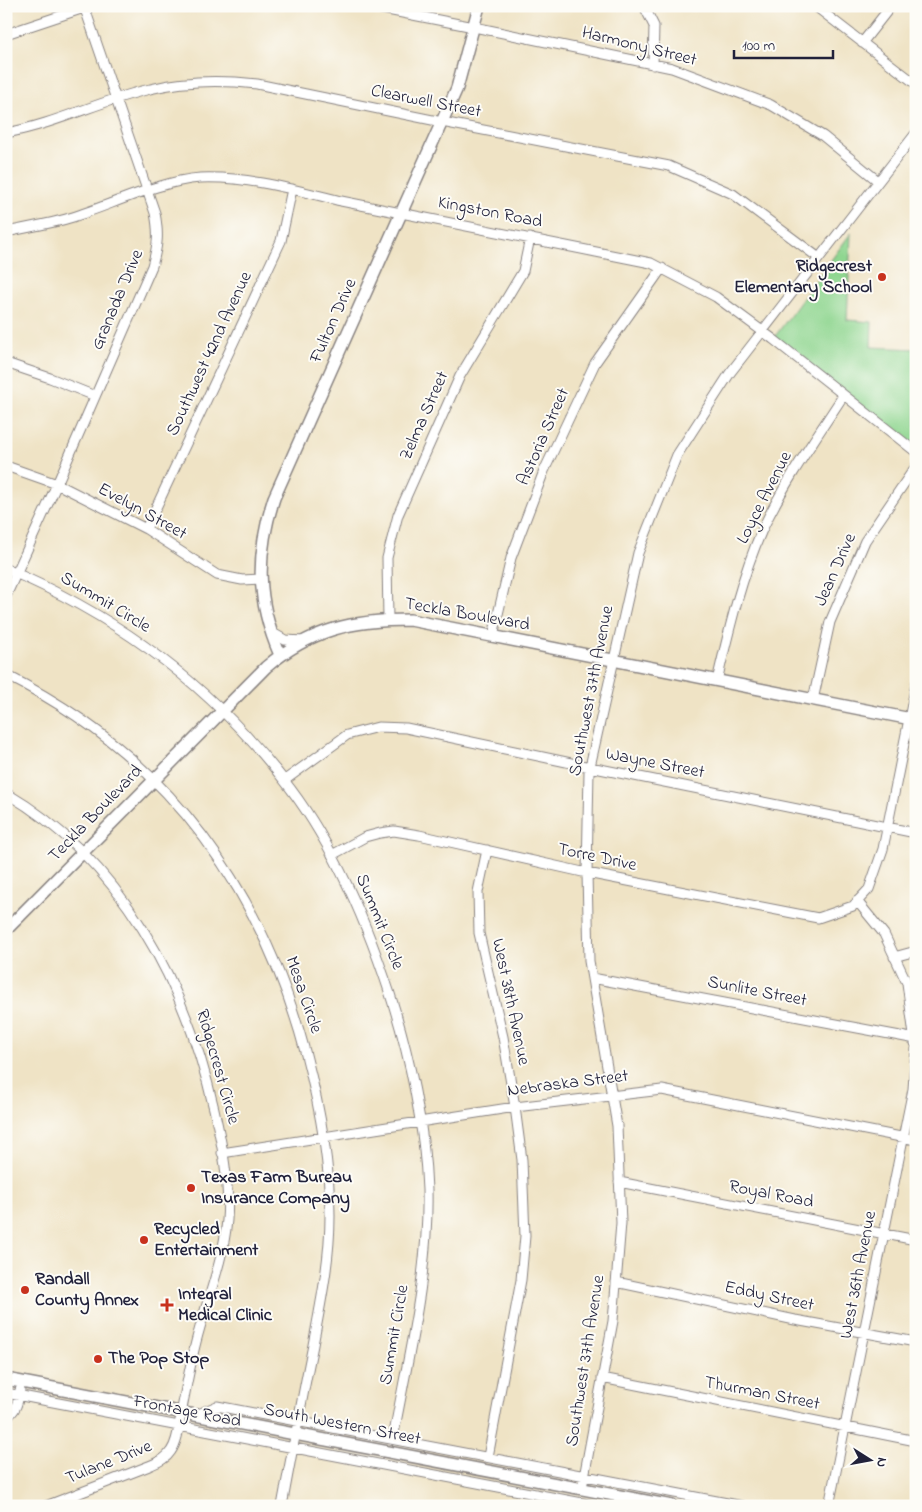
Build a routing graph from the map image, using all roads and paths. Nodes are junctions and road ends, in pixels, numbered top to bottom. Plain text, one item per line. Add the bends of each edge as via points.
1 (479, 6) edge
2 (644, 6) edge
3 (815, 6) edge
4 (891, 6) edge
5 (87, 7) edge
6 (372, 7) edge
7 (474, 27) junction
8 (6, 34) edge
9 (862, 43) junction
10 (653, 64) junction
11 (916, 84) edge
12 (116, 100) junction
13 (442, 122) junction
14 (6, 133) edge
15 (916, 133) edge
16 (878, 181) junction
17 (292, 189) junction
18 (148, 191) junction
19 (403, 212) junction
20 (6, 232) edge
21 (530, 238) junction
22 (819, 258) junction
23 (662, 268) junction
24 (762, 332) junction
25 (6, 364) edge
26 (95, 396) junction
27 (843, 396) junction
28 (916, 452) edge
29 (6, 466) edge
30 (916, 466) edge
31 (57, 484) junction
32 (146, 529) junction
33 (6, 568) edge
34 (17, 573) junction
35 (261, 580) junction
36 (6, 596) edge
37 (388, 620) junction
38 (271, 632) junction
39 (494, 636) junction
40 (304, 641) junction
41 (280, 655) junction
42 (614, 660) junction
43 (6, 675) edge
44 (717, 681) junction
45 (916, 684) edge
46 (814, 700) junction
47 (223, 711) junction
48 (912, 720) edge
49 (590, 768) junction
50 (154, 780) junction
51 (284, 780) junction
52 (6, 793) edge
53 (888, 827) junction
54 (916, 833) edge
55 (487, 850) junction
56 (83, 854) junction
57 (332, 855) junction
58 (586, 873) junction
59 (857, 901) junction
60 (6, 930) edge
61 (916, 951) edge
62 (894, 957) junction
63 (592, 978) junction
64 (916, 1043) edge
65 (612, 1096) junction
66 (515, 1107) junction
67 (420, 1122) junction
68 (323, 1138) junction
69 (903, 1138) junction
70 (916, 1140) edge
71 (222, 1153) junction
72 (619, 1182) junction
73 (884, 1234) junction
74 (916, 1240) edge
75 (616, 1282) junction
76 (864, 1333) junction
77 (916, 1342) edge
78 (602, 1378) junction
79 (6, 1379) edge
80 (21, 1382) junction
81 (6, 1393) edge
82 (19, 1395) junction
83 (182, 1412) junction
84 (196, 1415) junction
85 (6, 1417) edge
86 (298, 1421) junction
87 (179, 1427) junction
88 (845, 1427) junction
89 (296, 1434) junction
90 (393, 1439) junction
91 (916, 1441) edge
92 (293, 1448) junction
93 (488, 1457) junction
94 (584, 1475) junction
95 (582, 1488) junction
96 (653, 1504) edge
97 (46, 1506) edge
98 (282, 1506) edge
99 (598, 1506) edge
100 (672, 1506) edge
101 (743, 1506) edge
102 (829, 1506) edge

1 - 7 main road, Fulton Drive
2 - 10 street via 654,26
3 - 9 street
4 - 9 street
5 - 8 street
5 - 12 street, Granada Drive
6 - 7 street, Harmony Street
7 - 10 street, Harmony Street
7 - 13 main road, Fulton Drive via 457,88
9 - 11 street
10 - 16 street, Harmony Street via 771,105 823,136
12 - 13 street, Clearwell Street via 175,84 230,81
12 - 14 street, Clearwell Street
12 - 18 street, Granada Drive
13 - 19 main road, Fulton Drive
13 - 22 street, Clearwell Street via 669,166 733,194
15 - 16 street, Southwest 37th Avenue
16 - 22 street, Southwest 37th Avenue
17 - 18 street, Kingston Road via 199,178
17 - 19 street, Kingston Road
17 - 32 street, Southwest 42nd Avenue via 281,241
18 - 20 street, Kingston Road via 71,218
18 - 26 street, Granada Drive via 155,213 158,247
19 - 21 street, Kingston Road
19 - 35 main road, Fulton Drive via 274,498 262,541
21 - 23 street, Kingston Road via 651,262
21 - 37 street, Zelma Street via 523,271 460,376 398,516 387,558
22 - 24 street, Southwest 37th Avenue
23 - 24 street, Kingston Road via 716,297
23 - 39 street, Astoria Street via 595,363 544,472 511,558
24 - 27 street, Kingston Road
24 - 42 street, Southwest 37th Avenue via 730,373 677,455 638,553
25 - 26 street
26 - 31 street, Granada Drive
27 - 28 street, Kingston Road
27 - 44 street, Loyce Avenue via 794,472 762,530 745,577
29 - 31 street, Evelyn Street
30 - 46 street, Jean Drive via 864,542 830,622
31 - 32 street, Evelyn Street
31 - 34 street, Granada Drive
32 - 35 street, Evelyn Street via 217,575
33 - 34 street, Summit Circle
34 - 36 street, Granada Drive
34 - 47 street, Summit Circle via 111,622 176,669
35 - 38 main road, Fulton Drive
37 - 39 main road, Teckla Boulevard via 410,620
37 - 40 main road, Teckla Boulevard via 359,622 321,632
38 - 40 street via 285,640
38 - 41 main road, Fulton Drive
39 - 42 main road, Teckla Boulevard
40 - 41 main road, Teckla Boulevard
41 - 47 main road, Teckla Boulevard
42 - 44 main road, Teckla Boulevard
42 - 49 street, Southwest 37th Avenue
43 - 50 street, Mesa Circle via 37,690 94,728
44 - 46 main road, Teckla Boulevard
45 - 48 street
46 - 48 main road, Teckla Boulevard
47 - 50 main road, Teckla Boulevard
47 - 51 street, Summit Circle
48 - 53 street
49 - 51 street, Wayne Street via 406,728 378,727 347,735
49 - 53 street, Wayne Street
49 - 58 street, Southwest 37th Avenue
50 - 56 main road, Teckla Boulevard
50 - 68 street, Mesa Circle via 200,830 236,883 265,940 298,1023 319,1105
51 - 57 street, Summit Circle
52 - 56 street, Ridgecrest Circle via 50,824
53 - 54 street, Wayne Street
53 - 59 street via 869,889
55 - 57 street, Torre Drive via 394,831 365,837
55 - 58 street, Torre Drive
55 - 66 street, West 38th Avenue via 478,892 479,933
56 - 60 main road, Teckla Boulevard
56 - 71 street, Ridgecrest Circle via 133,913 173,984 202,1061
57 - 67 street, Summit Circle via 388,987 405,1046
58 - 59 street, Torre Drive via 818,918 853,906
58 - 63 street, Southwest 37th Avenue
59 - 62 street, West 36th Avenue via 884,934
61 - 62 street
62 - 64 street, West 36th Avenue via 907,983
63 - 64 street, Sunlite Street
63 - 65 street, Southwest 37th Avenue
64 - 69 street, West 36th Avenue via 913,1088
65 - 66 street, Nebraska Street
65 - 69 street, Nebraska Street via 662,1090
65 - 72 street, Southwest 37th Avenue via 617,1126
66 - 67 street, Nebraska Street
66 - 93 street, West 38th Avenue via 522,1160 524,1244 521,1280
67 - 68 street, Nebraska Street
67 - 90 street, Summit Circle via 427,1188 425,1254
68 - 71 street, Nebraska Street
68 - 86 street, Mesa Circle via 330,1185 328,1256
69 - 70 street, Nebraska Street
69 - 73 street, West 36th Avenue
71 - 83 street, Ridgecrest Circle via 227,1187 225,1239 220,1266 194,1347
72 - 73 street, Royal Road
72 - 75 street, Southwest 37th Avenue via 621,1223
73 - 74 street, Royal Road
73 - 76 street, West 36th Avenue
75 - 76 street, Eddy Street
75 - 78 street, Southwest 37th Avenue via 613,1322
76 - 77 street, Eddy Street
76 - 88 street, West 36th Avenue
78 - 88 street, Thurman Street
78 - 94 street, Southwest 37th Avenue
79 - 80 main road, South Western Street
80 - 82 street
80 - 83 main road, South Western Street
81 - 82 street, Frontage Road
82 - 85 street via 12,1414
82 - 87 street, Frontage Road
83 - 84 main road, South Western Street
83 - 87 street, Tulane Drive
84 - 86 street via 217,1406
84 - 89 main road, South Western Street
86 - 89 street, Mesa Circle
86 - 90 street
87 - 92 street, Frontage Road
87 - 97 street, Tulane Drive via 174,1446 164,1459
88 - 91 street, Thurman Street
88 - 102 street, West 36th Avenue
89 - 92 street, Mesa Circle
89 - 95 main road, South Western Street
90 - 93 street
92 - 98 street, Mesa Circle
92 - 99 street, Frontage Road
93 - 94 street
94 - 95 street, Southwest 37th Avenue
94 - 101 street
95 - 96 main road, South Western Street
96 - 100 main road, South Western Street

